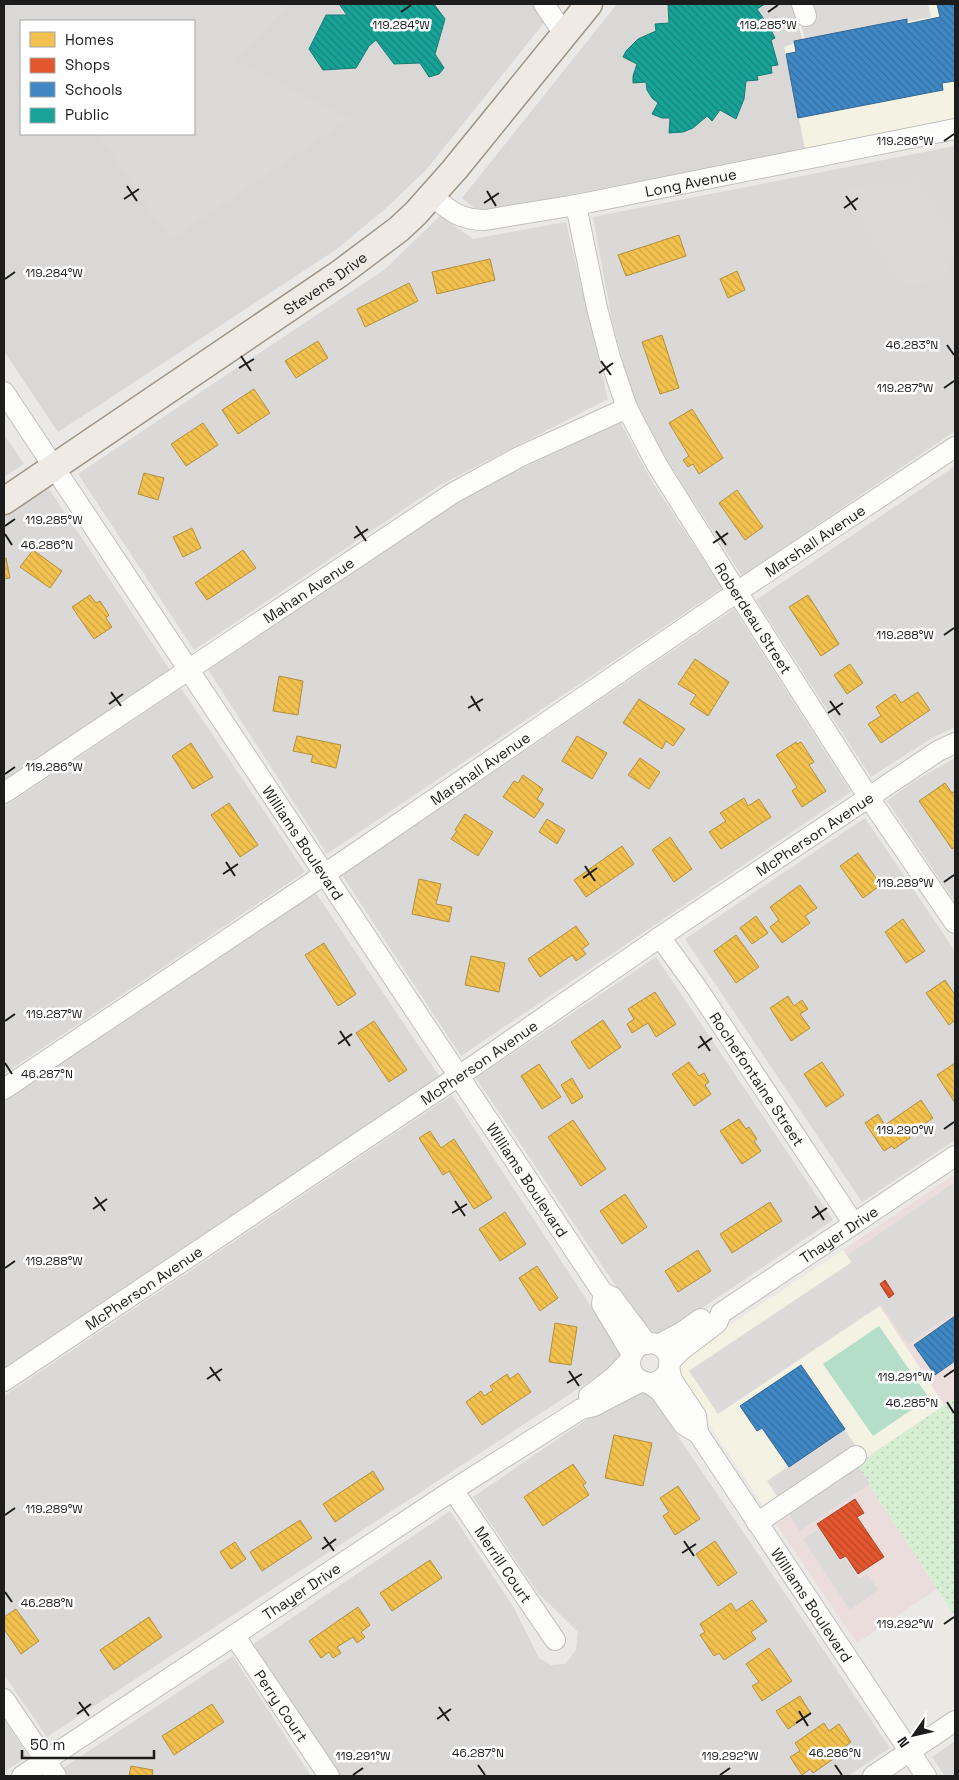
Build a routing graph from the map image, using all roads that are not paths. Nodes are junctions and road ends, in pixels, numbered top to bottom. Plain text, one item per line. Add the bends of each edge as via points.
1 (544, 4) edge
2 (589, 4) edge
3 (564, 34) junction
4 (955, 129) edge
5 (432, 196) junction
6 (576, 205) junction
7 (4, 392) edge
8 (627, 408) junction
9 (955, 447) edge
10 (54, 468) junction
11 (4, 501) edge
12 (738, 592) junction
13 (187, 670) junction
14 (955, 743) edge
15 (4, 793) edge
16 (869, 798) junction
17 (325, 874) junction
18 (955, 923) edge
19 (660, 937) junction
20 (458, 1076) junction
21 (4, 1088) edge
22 (955, 1156) edge
23 (854, 1224) junction
24 (721, 1313) junction
25 (642, 1351) junction
26 (669, 1366) junction
27 (4, 1381) edge
28 (646, 1382) junction
29 (581, 1409) junction
30 (698, 1433) junction
31 (856, 1456) dead end
32 (453, 1490) junction
33 (757, 1523) junction
34 (234, 1635) junction
35 (555, 1640) dead end
36 (4, 1699) edge
37 (955, 1721) edge
38 (910, 1752) junction
39 (50, 1768) edge
40 (22, 1776) edge
41 (329, 1776) edge
42 (873, 1776) edge
43 (926, 1776) edge

1 - 3 street
2 - 3 main road, Stevens Drive
3 - 5 main road, Stevens Drive
4 - 6 street, Long Avenue
5 - 6 street, Long Avenue via 456,215 473,220
5 - 10 main road, Stevens Drive via 399,229 361,259
6 - 8 street, Roberdeau Street via 597,308
7 - 10 street, Williams Boulevard
8 - 12 street, Roberdeau Street via 657,465
8 - 13 street, Mahan Avenue via 519,457 453,493
9 - 12 street, Marshall Avenue
10 - 11 main road, Stevens Drive
10 - 13 street, Williams Boulevard
12 - 16 street, Roberdeau Street
12 - 17 street, Marshall Avenue
13 - 15 street, Mahan Avenue
13 - 17 street, Williams Boulevard
14 - 16 street, McPherson Avenue
16 - 18 street, Roberdeau Street
16 - 19 street, McPherson Avenue
17 - 20 street, Williams Boulevard
17 - 21 street, Marshall Avenue
19 - 20 street, McPherson Avenue
19 - 23 street, Rochefontaine Street
20 - 25 street, Williams Boulevard via 603,1294 602,1304
20 - 27 street, McPherson Avenue
22 - 23 street, Thayer Drive
23 - 24 street, Thayer Drive
24 - 25 street, Thayer Drive via 711,1312 684,1331
24 - 26 street, Thayer Drive via 717,1323 680,1351
25 - 26 street via 665,1350
25 - 28 street via 633,1373
25 - 29 street, Thayer Drive via 589,1396
26 - 28 street via 661,1379
26 - 30 street, Williams Boulevard via 672,1380 696,1416
28 - 29 street, Thayer Drive
28 - 30 street, Williams Boulevard via 660,1391 684,1425
29 - 32 street, Thayer Drive
30 - 33 street, Williams Boulevard
31 - 33 street
32 - 34 street, Thayer Drive
32 - 35 street, Merrill Court
33 - 38 street, Williams Boulevard
34 - 39 street, Thayer Drive
34 - 41 street, Perry Court
36 - 39 street
37 - 38 street
38 - 42 street
38 - 43 street, Williams Boulevard
39 - 40 street, Thayer Drive

